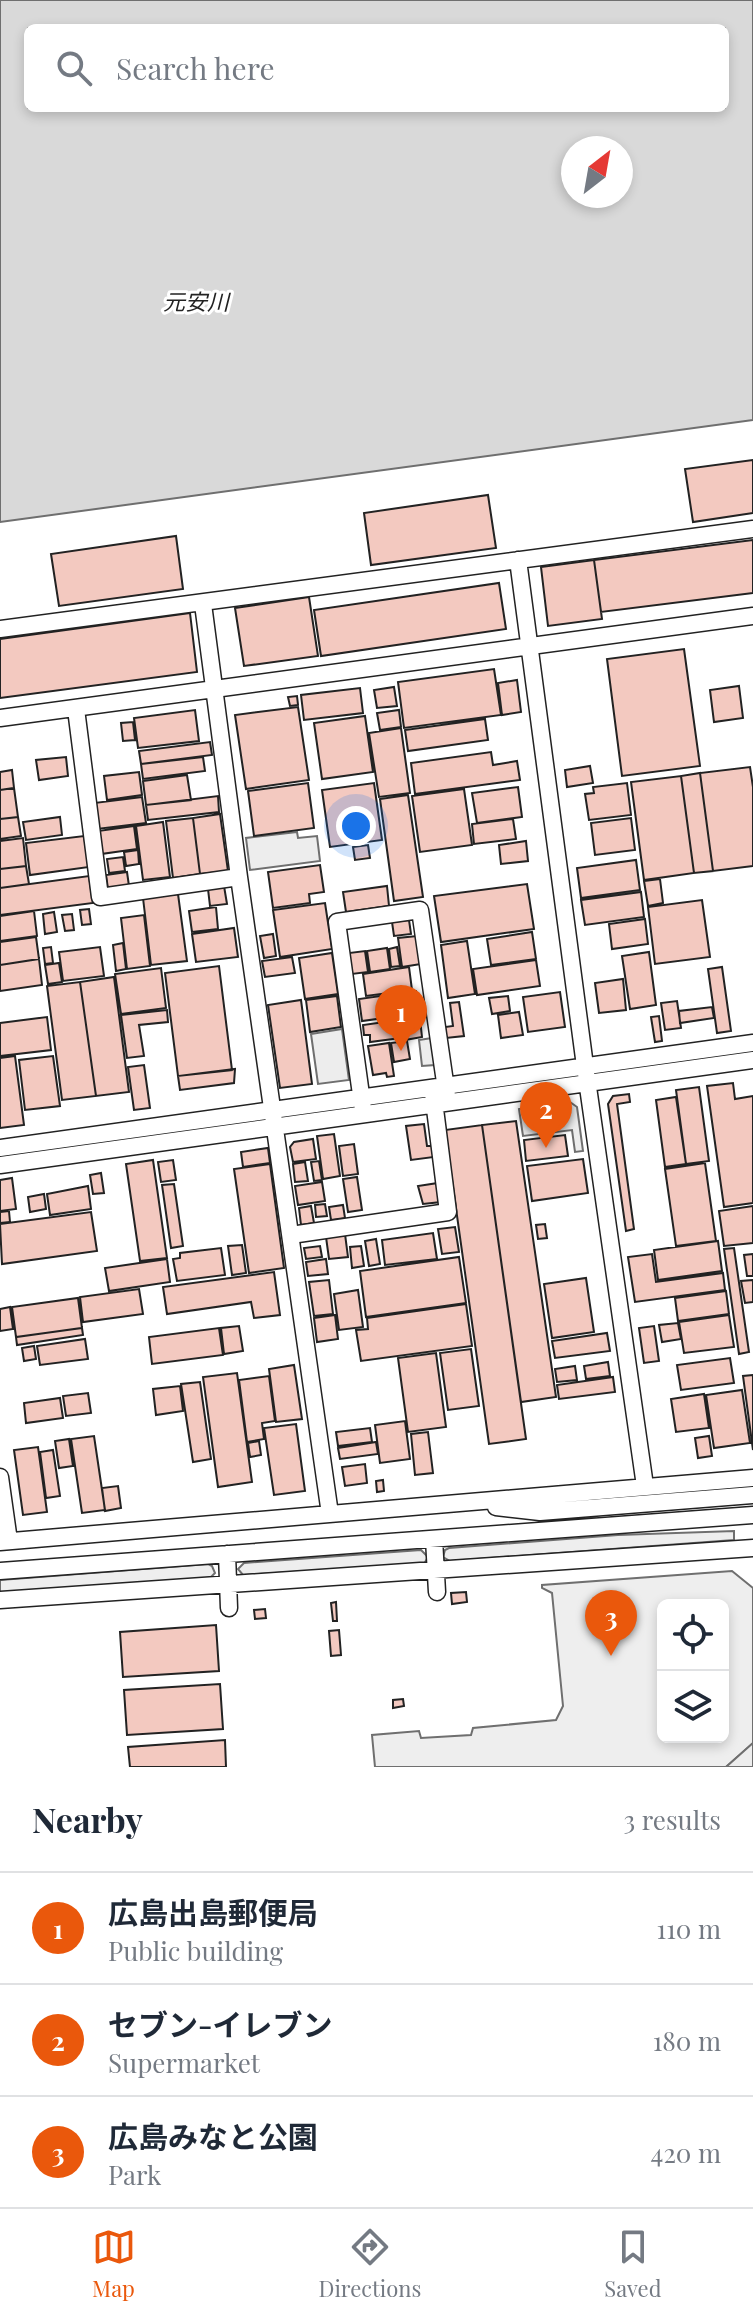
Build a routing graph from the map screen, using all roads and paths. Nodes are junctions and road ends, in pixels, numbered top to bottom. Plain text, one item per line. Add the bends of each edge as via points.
1 (753, 529) edge
2 (518, 560) junction
3 (203, 604) junction
4 (753, 616) edge
5 (0, 629) edge
6 (529, 647) junction
7 (215, 690) junction
8 (76, 709) junction
9 (0, 718) edge
10 (239, 877) junction
11 (753, 1043) edge
12 (753, 1060) edge
13 (586, 1074) junction
14 (440, 1095) junction
15 (362, 1106) junction
16 (274, 1118) junction
17 (0, 1148) edge
18 (0, 1165) edge
19 (291, 1235) junction
20 (0, 1477) edge
21 (753, 1478) edge
22 (645, 1486) junction
23 (753, 1495) edge
24 (461, 1502) junction
25 (330, 1514) junction
26 (753, 1515) edge
27 (434, 1539) junction
28 (4, 1541) edge
29 (753, 1548) edge
30 (227, 1554) junction
31 (435, 1570) junction
32 (0, 1571) edge
33 (228, 1584) junction
34 (437, 1592) dead end
35 (0, 1600) edge
36 (229, 1608) dead end

1 - 2 street
2 - 3 street
2 - 6 street
3 - 5 street
3 - 7 street
4 - 6 street
6 - 7 street
6 - 13 street
7 - 8 street
7 - 10 street
8 - 9 street
8 - 10 street via 100,897
10 - 16 street
11 - 13 street
12 - 13 street
13 - 14 street
13 - 22 street
14 - 15 street
14 - 15 street via 420,910 337,922
14 - 19 street via 448,1212
15 - 16 street
16 - 17 street
16 - 18 street
16 - 19 street
19 - 25 street
20 - 28 street
21 - 22 street
22 - 24 street
23 - 24 street via 540,1512
24 - 25 street
25 - 28 street
26 - 27 street
27 - 30 street
27 - 31 street
29 - 31 street
30 - 32 street
30 - 33 street
31 - 33 street
31 - 34 street
33 - 35 street
33 - 36 street

